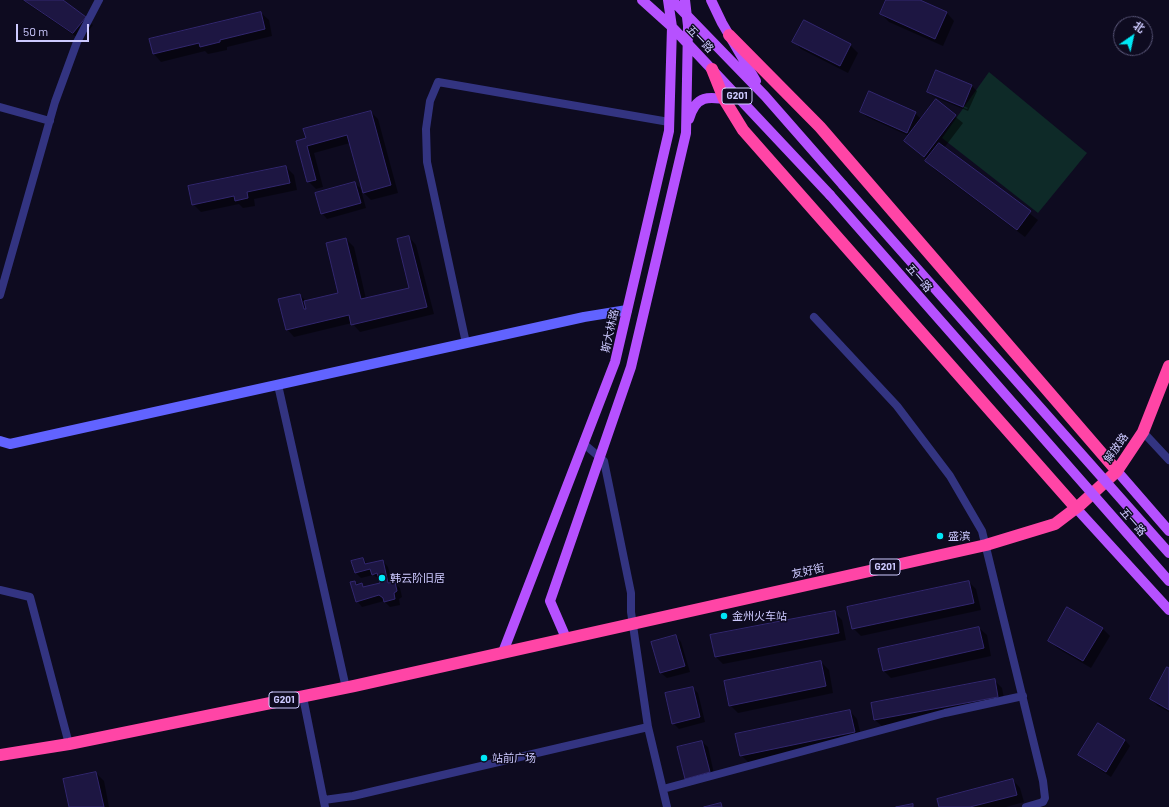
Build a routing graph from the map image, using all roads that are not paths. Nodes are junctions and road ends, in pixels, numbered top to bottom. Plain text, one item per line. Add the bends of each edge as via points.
1 (99, 0) edge
2 (642, 0) edge
3 (668, 0) edge
4 (672, 0) edge
5 (685, 0) edge
6 (711, 0) edge
7 (687, 15) junction
8 (672, 27) junction
9 (729, 35) junction
10 (688, 44) junction
11 (712, 69) junction
12 (765, 96) junction
13 (724, 99) junction
14 (744, 104) junction
15 (0, 106) edge
16 (50, 121) junction
17 (669, 122) junction
18 (686, 133) junction
19 (0, 295) edge
20 (627, 310) junction
21 (814, 317) dead end
22 (466, 343) junction
23 (1169, 366) edge
24 (278, 385) junction
25 (1143, 432) junction
26 (0, 441) edge
27 (584, 444) junction
28 (600, 458) junction
29 (1169, 460) edge
30 (1117, 471) junction
31 (1076, 508) junction
32 (1055, 524) joint
33 (1169, 531) edge
34 (986, 545) junction
35 (1169, 553) edge
36 (1169, 581) edge
37 (0, 590) edge
38 (1169, 610) edge
39 (633, 624) junction
40 (566, 638) junction
41 (503, 652) junction
42 (346, 688) junction
43 (1023, 696) junction
44 (303, 697) junction
45 (648, 727) junction
46 (68, 744) junction
47 (0, 755) edge
48 (663, 789) junction
49 (325, 804) edge
50 (667, 807) edge
51 (1026, 807) edge

1 - 16 street via 77,42
2 - 8 main road, 五一路 / G201
3 - 8 main road, 斯大林路
4 - 7 main road
5 - 7 main road
6 - 9 main road
7 - 10 main road
7 - 12 main road
8 - 10 main road, 五一路 / G201
8 - 17 main road, 斯大林路
9 - 12 main road
9 - 30 highway via 820,127
10 - 11 main road, 五一路 / G201
10 - 18 main road
11 - 13 highway
11 - 14 main road, 五一路 / G201
12 - 35 main road, bridge
13 - 14 main road
13 - 18 main road via 713,97 699,100 692,108
13 - 31 highway via 743,130
14 - 36 main road, 五一路 / G201, bridge via 830,195
15 - 16 street
16 - 19 street
17 - 20 main road, 斯大林路
17 - 22 street via 438,82 430,101 426,129 427,162
18 - 28 main road via 631,367
20 - 22 street
20 - 27 main road, 斯大林路 via 615,362
21 - 34 street via 901,411 950,476 982,531
22 - 24 street
23 - 25 highway, 解放路 / G201
24 - 26 street via 10,444
24 - 42 street
25 - 29 street
25 - 30 highway, 解放路 / G201
27 - 28 street
27 - 41 main road, 斯大林路
28 - 39 street via 604,462 631,593 630,612
28 - 40 main road via 550,601
30 - 31 highway, 解放路 / G201
30 - 33 main road
31 - 32 highway, 解放路 / G201
31 - 38 main road
32 - 34 highway, 友好街 / G201
34 - 39 highway, 友好街 / G201
34 - 43 street
37 - 46 street via 30,597
39 - 40 highway, 友好街 / G201
39 - 45 street
40 - 41 highway, G201
41 - 42 highway, G201
42 - 44 highway, G201
43 - 48 street via 930,717
43 - 51 street via 1045,798 1043,802
44 - 46 highway, G201
44 - 49 street
45 - 48 street
45 - 49 street
46 - 47 highway, G201
48 - 50 street

